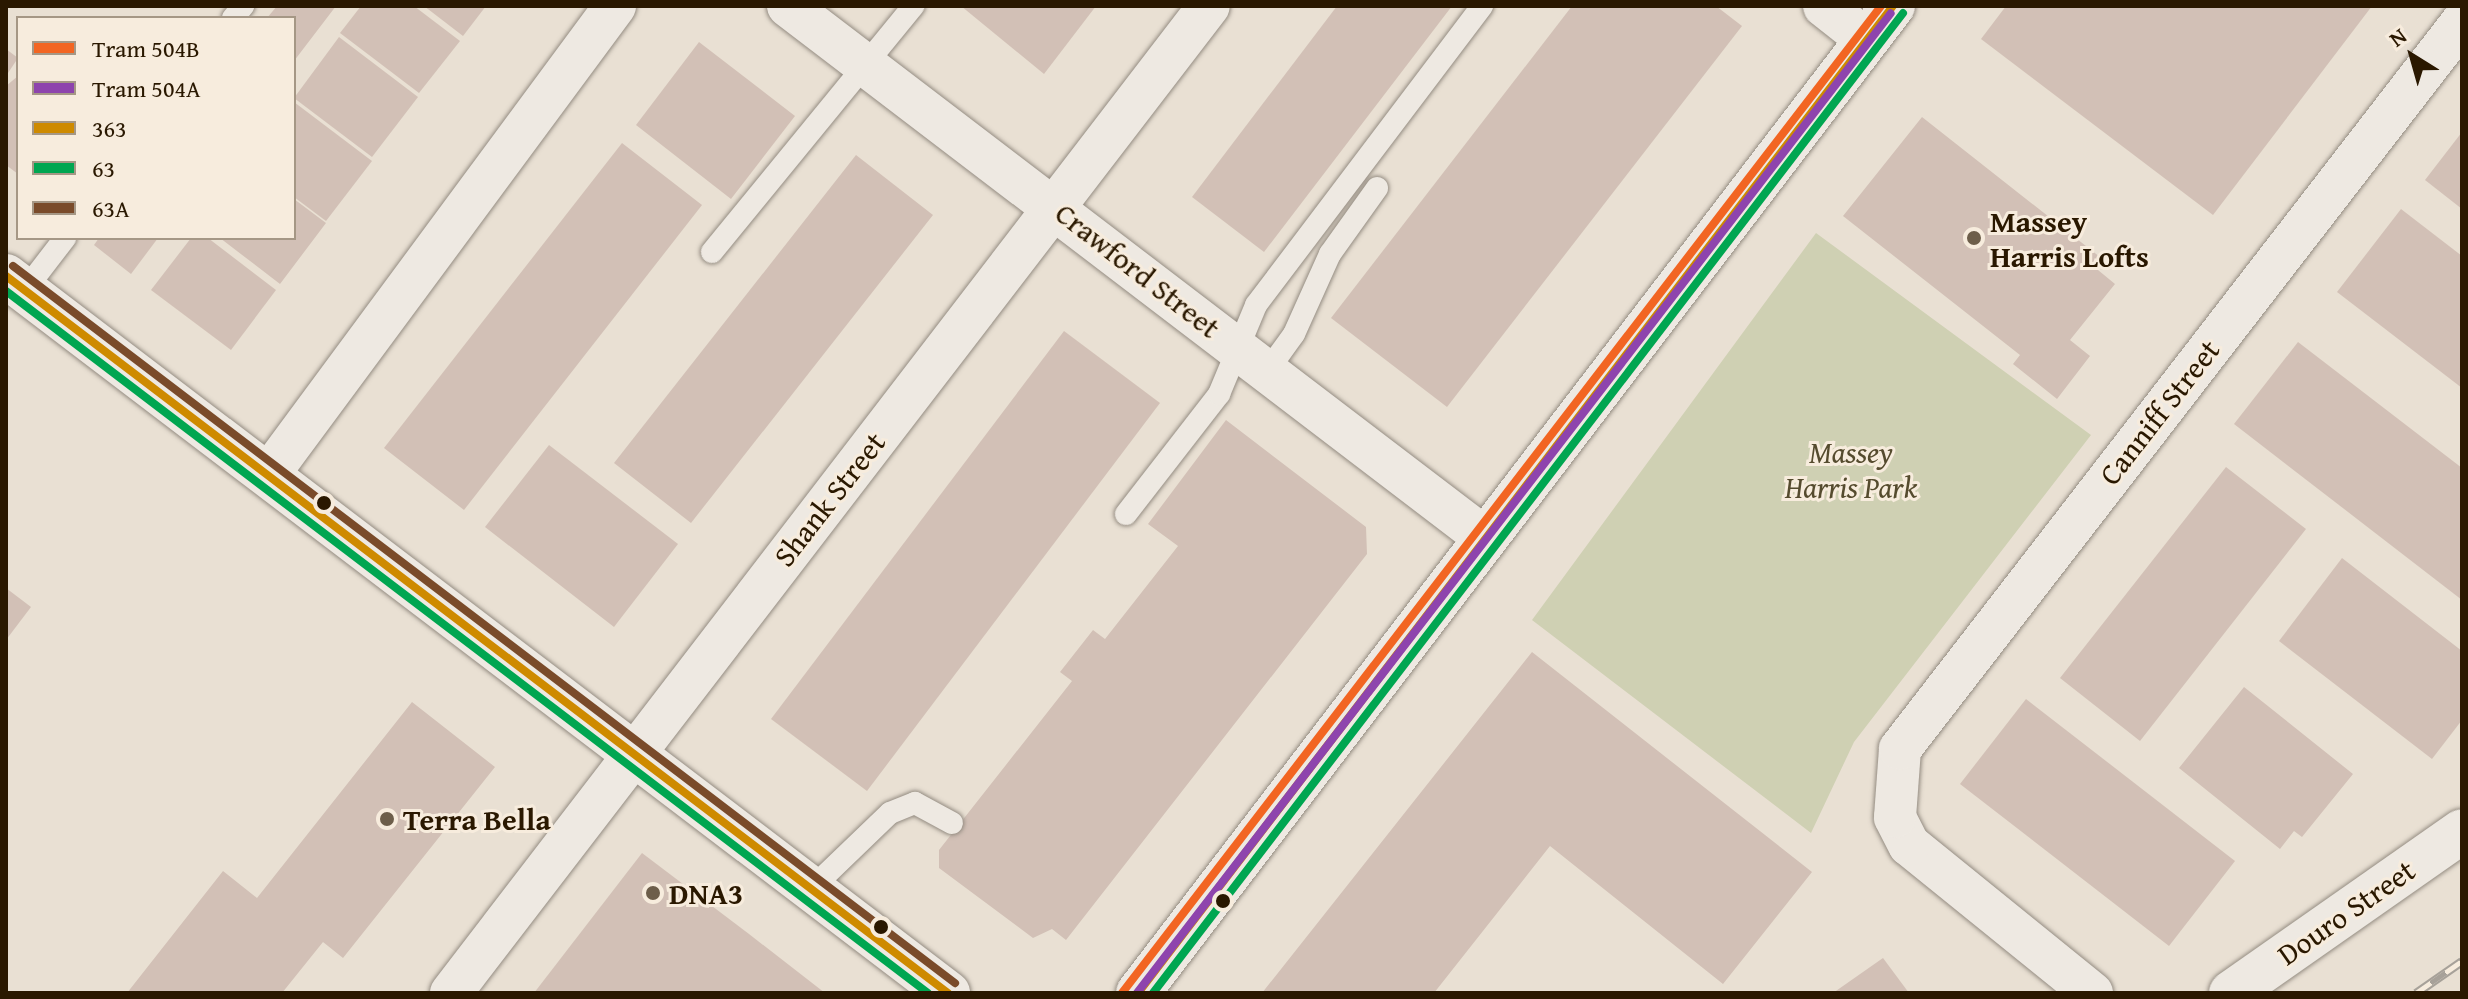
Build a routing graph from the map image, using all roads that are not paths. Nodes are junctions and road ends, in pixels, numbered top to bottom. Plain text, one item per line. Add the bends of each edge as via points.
1 (615, 6) edge
2 (788, 6) edge
3 (913, 6) edge
4 (1209, 6) edge
5 (1482, 6) edge
6 (1824, 6) edge
7 (2462, 22) edge
8 (1880, 23) edge
9 (861, 64) junction
10 (1377, 188) dead end
11 (1055, 207) junction
12 (63, 240) edge
13 (712, 252) dead end
14 (16, 283) edge
15 (1253, 359) junction
16 (269, 474) junction
17 (1126, 514) dead end
18 (1485, 538) junction
19 (636, 754) junction
20 (952, 823) dead end
21 (2462, 831) edge
22 (812, 888) junction
23 (451, 993) edge
24 (948, 993) edge
25 (1138, 993) edge
26 (2092, 993) edge
27 (2231, 993) edge

1 - 16 street
2 - 9 street, Crawford Street
3 - 9 lane
4 - 11 street, Shank Street
5 - 15 lane via 1256,305
6 - 8 street
7 - 26 street, Canniff Street via 1900,749 1895,817 1930,868
8 - 18 street
9 - 11 street, Crawford Street
9 - 13 lane
10 - 15 lane via 1330,254 1294,334
11 - 15 street, Crawford Street
11 - 19 street, Shank Street
12 - 14 lane
14 - 16 street
15 - 17 lane via 1219,394
15 - 18 street, Crawford Street
16 - 19 street
18 - 25 street
19 - 22 street
19 - 23 street, Shank Street
20 - 22 lane via 915,803 890,813
21 - 27 street, Douro Street
22 - 24 street

